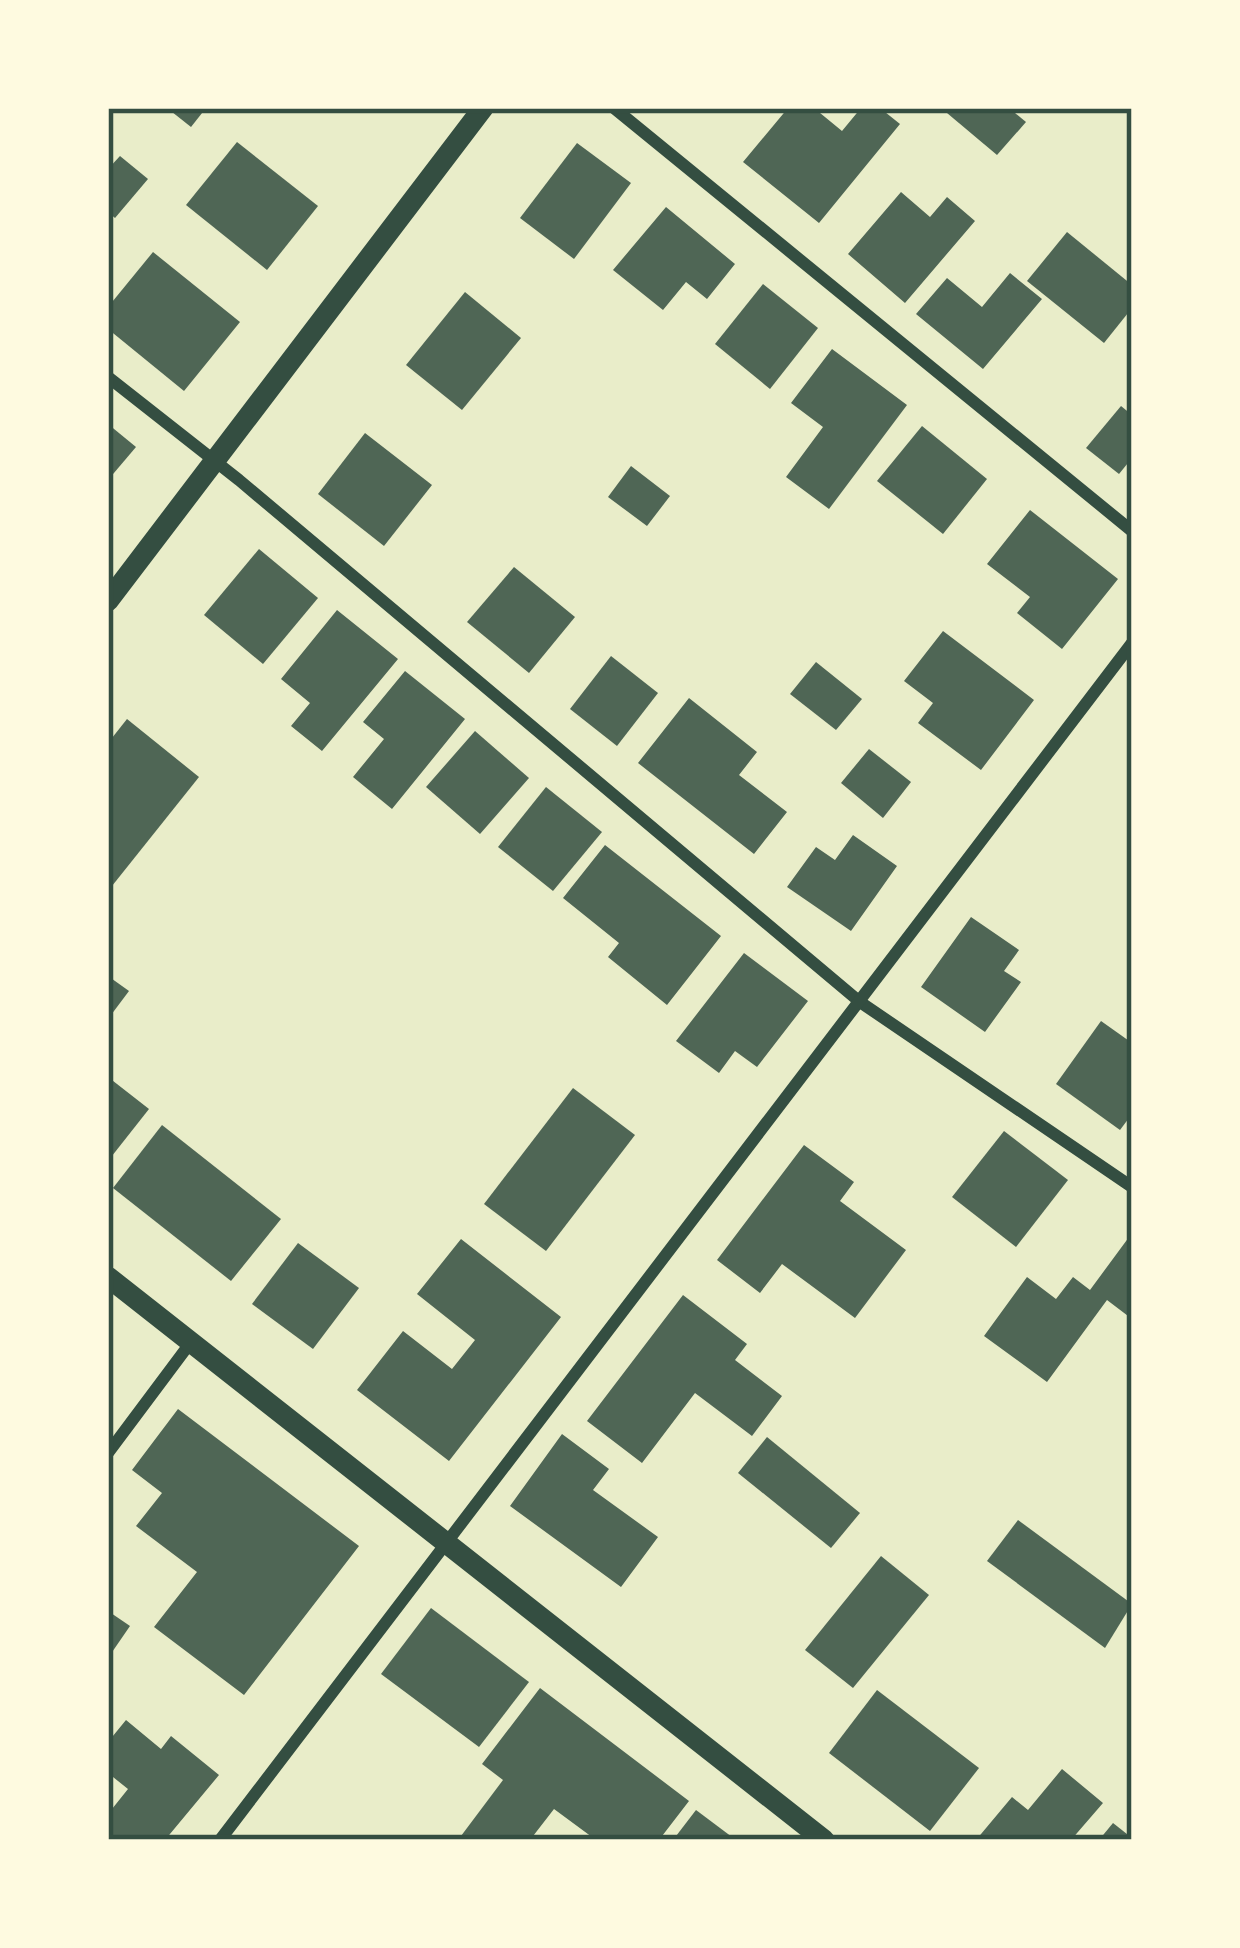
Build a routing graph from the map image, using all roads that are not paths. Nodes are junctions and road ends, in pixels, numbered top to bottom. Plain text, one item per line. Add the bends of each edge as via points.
1 (483, 108) edge
2 (614, 108) edge
3 (108, 377) edge
4 (213, 459) junction
5 (1132, 531) edge
6 (108, 602) edge
7 (1132, 643) edge
8 (860, 1002) junction
9 (1132, 1187) edge
10 (108, 1277) edge
11 (191, 1342) junction
12 (108, 1454) edge
13 (441, 1544) junction
14 (220, 1840) edge
15 (824, 1840) edge

1 - 4 street
2 - 5 street
3 - 4 street
4 - 6 street
4 - 8 street
7 - 8 street
8 - 9 street
8 - 13 street
10 - 11 street
11 - 12 street
11 - 13 street
13 - 14 street
13 - 15 street

